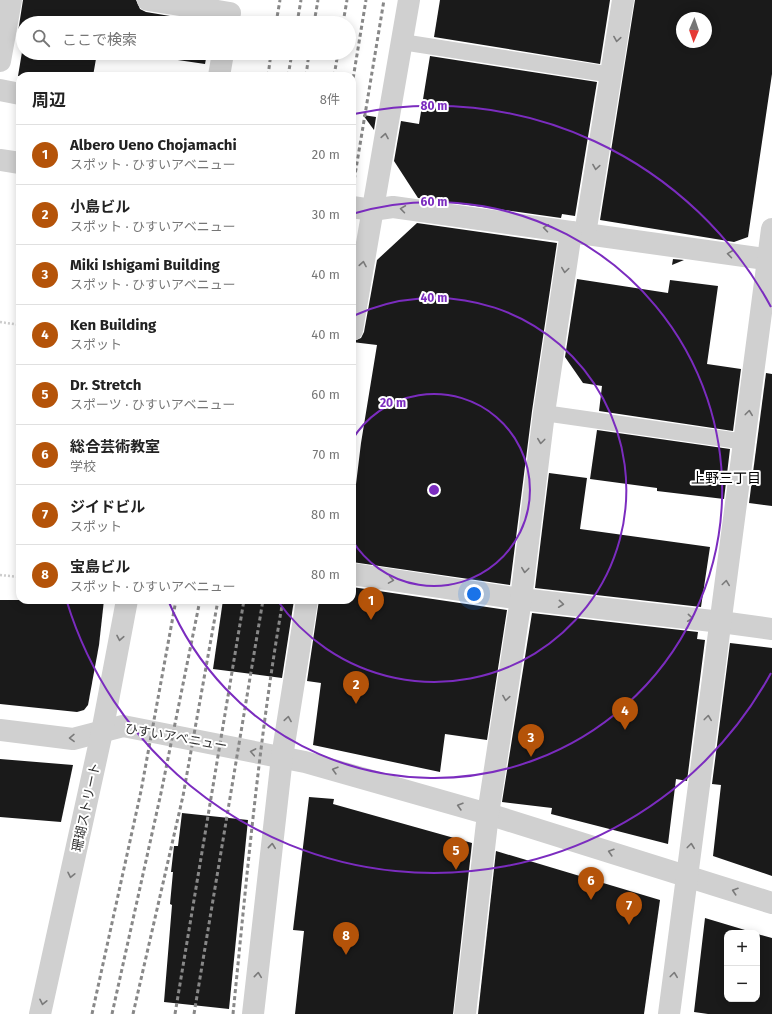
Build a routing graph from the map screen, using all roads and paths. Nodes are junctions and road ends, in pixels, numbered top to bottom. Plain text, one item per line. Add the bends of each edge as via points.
1 (11, 0) edge
2 (148, 0) edge
3 (409, 0) edge
4 (623, 0) edge
5 (230, 12) edge
6 (402, 42) junction
7 (222, 60) edge
8 (0, 61) edge
9 (220, 72) edge
10 (612, 75) junction
11 (0, 90) edge
12 (16, 93) edge
13 (0, 160) edge
14 (16, 162) edge
15 (362, 209) edge
16 (772, 229) edge
17 (578, 233) junction
18 (770, 260) edge
19 (356, 282) edge
20 (0, 322) edge
21 (16, 324) edge
22 (544, 413) junction
23 (746, 442) junction
24 (0, 575) edge
25 (356, 575) edge
26 (16, 577) edge
27 (521, 599) junction
28 (126, 604) edge
29 (306, 604) edge
30 (721, 622) junction
31 (772, 629) edge
32 (0, 730) edge
33 (102, 732) junction
34 (282, 757) junction
35 (488, 814) junction
36 (687, 876) junction
37 (772, 903) edge
38 (40, 1014) edge
39 (253, 1014) edge
40 (465, 1014) edge
41 (669, 1014) edge

1 - 8 street
2 - 5 street
3 - 6 street
4 -> 10 street
6 - 10 lane
15 -> 6 street
7 - 9 street
10 -> 17 street
11 - 12 street
13 - 14 street
17 -> 15 street via 393,208
19 -> 15 street
16 - 18 street
18 -> 17 street
17 -> 22 street
23 -> 18 street
20 - 21 path
22 - 23 lane
22 -> 27 street
30 -> 23 street
24 - 26 path
25 -> 27 street
27 -> 30 street
27 -> 35 street
28 -> 33 street, 珊瑚ストリート
34 -> 29 street
30 - 31 street
36 -> 30 street
33 -> 32 street, ひすいアベニュー via 73,739
34 -> 33 street, ひすいアベニュー via 123,726
33 -> 38 street, 珊瑚ストリート
35 -> 34 street, ひすいアベニュー
39 -> 34 street
36 -> 35 street, ひすいアベニュー
35 - 40 street
37 -> 36 street, ひすいアベニュー
41 -> 36 street

